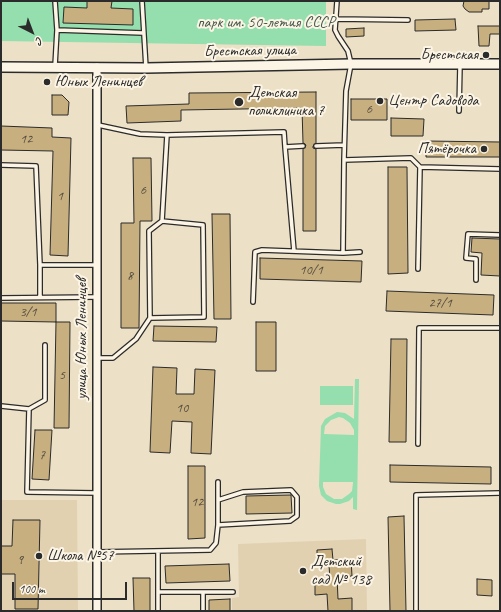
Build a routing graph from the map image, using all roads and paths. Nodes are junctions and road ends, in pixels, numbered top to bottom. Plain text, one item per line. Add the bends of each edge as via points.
1 (56, 1) edge
2 (142, 1) edge
3 (337, 1) edge
4 (336, 19) junction
5 (408, 20) dead end
6 (57, 30) junction
7 (143, 33) junction
8 (351, 64) junction
9 (460, 64) junction
10 (500, 64) edge
11 (1, 67) edge
12 (55, 67) junction
13 (97, 67) junction
14 (146, 68) junction
15 (459, 111) dead end
16 (98, 125) junction
17 (167, 135) junction
18 (344, 145) junction
19 (303, 146) dead end
20 (316, 146) dead end
21 (285, 147) junction
22 (344, 160) junction
23 (1, 165) edge
24 (420, 167) junction
25 (500, 169) edge
26 (162, 221) junction
27 (500, 235) edge
28 (294, 251) junction
29 (360, 252) dead end
30 (343, 253) junction
31 (40, 265) junction
32 (96, 265) junction
33 (418, 269) dead end
34 (476, 280) dead end
35 (40, 297) junction
36 (96, 297) junction
37 (1, 298) edge
38 (253, 302) dead end
39 (150, 318) junction
40 (500, 328) edge
41 (45, 345) dead end
42 (96, 358) junction
43 (1, 406) edge
44 (28, 409) junction
45 (418, 444) dead end
46 (218, 482) dead end
47 (97, 493) junction
48 (500, 493) edge
49 (218, 500) junction
50 (218, 525) junction
51 (97, 552) junction
52 (158, 552) junction
53 (158, 592) junction
54 (203, 592) junction
55 (233, 592) dead end
56 (97, 611) edge
57 (158, 611) edge
58 (203, 611) edge
59 (416, 611) edge

1 - 6 lane
2 - 7 lane
3 - 4 lane
4 - 5 lane
4 - 8 lane via 338,36 348,51
6 - 7 lane
6 - 12 lane
7 - 14 lane
8 - 9 street, Брестская улица
8 - 14 street, Брестская улица
8 - 18 lane via 346,91
9 - 10 street, Брестская улица
9 - 15 lane
11 - 12 street, Брестская улица
12 - 13 street, Брестская улица
13 - 14 street, Брестская улица
13 - 16 street, улица Юных Ленинцев
16 - 17 lane via 140,134
16 - 32 street, улица Юных Ленинцев
17 - 21 lane via 284,132
17 - 26 lane
18 - 20 lane
18 - 22 lane
19 - 21 lane
21 - 28 lane
22 - 24 lane via 411,158
22 - 30 lane
23 - 31 lane via 36,166
24 - 25 lane
24 - 33 lane
26 - 39 lane via 149,231
26 - 39 lane via 203,225 204,317
27 - 34 lane via 468,234 466,258 476,259
28 - 30 lane
28 - 38 lane via 255,252
29 - 30 lane
31 - 32 lane
31 - 35 lane
32 - 36 street, улица Юных Ленинцев
35 - 36 lane
35 - 37 lane
36 - 42 street, улица Юных Ленинцев
39 - 42 lane via 136,339 113,358
40 - 45 lane via 419,328
41 - 44 lane via 45,400
42 - 47 street, улица Юных Ленинцев
43 - 44 lane
44 - 47 lane via 27,492
46 - 49 lane
47 - 51 street, улица Юных Ленинцев
48 - 59 lane via 416,495
49 - 50 lane
49 - 50 lane via 243,492 291,490 296,497 297,516 290,522
50 - 52 lane via 216,543 210,550
51 - 52 lane
51 - 56 street, улица Юных Ленинцев
52 - 53 lane
53 - 54 lane
53 - 57 lane
54 - 55 lane
54 - 58 lane

